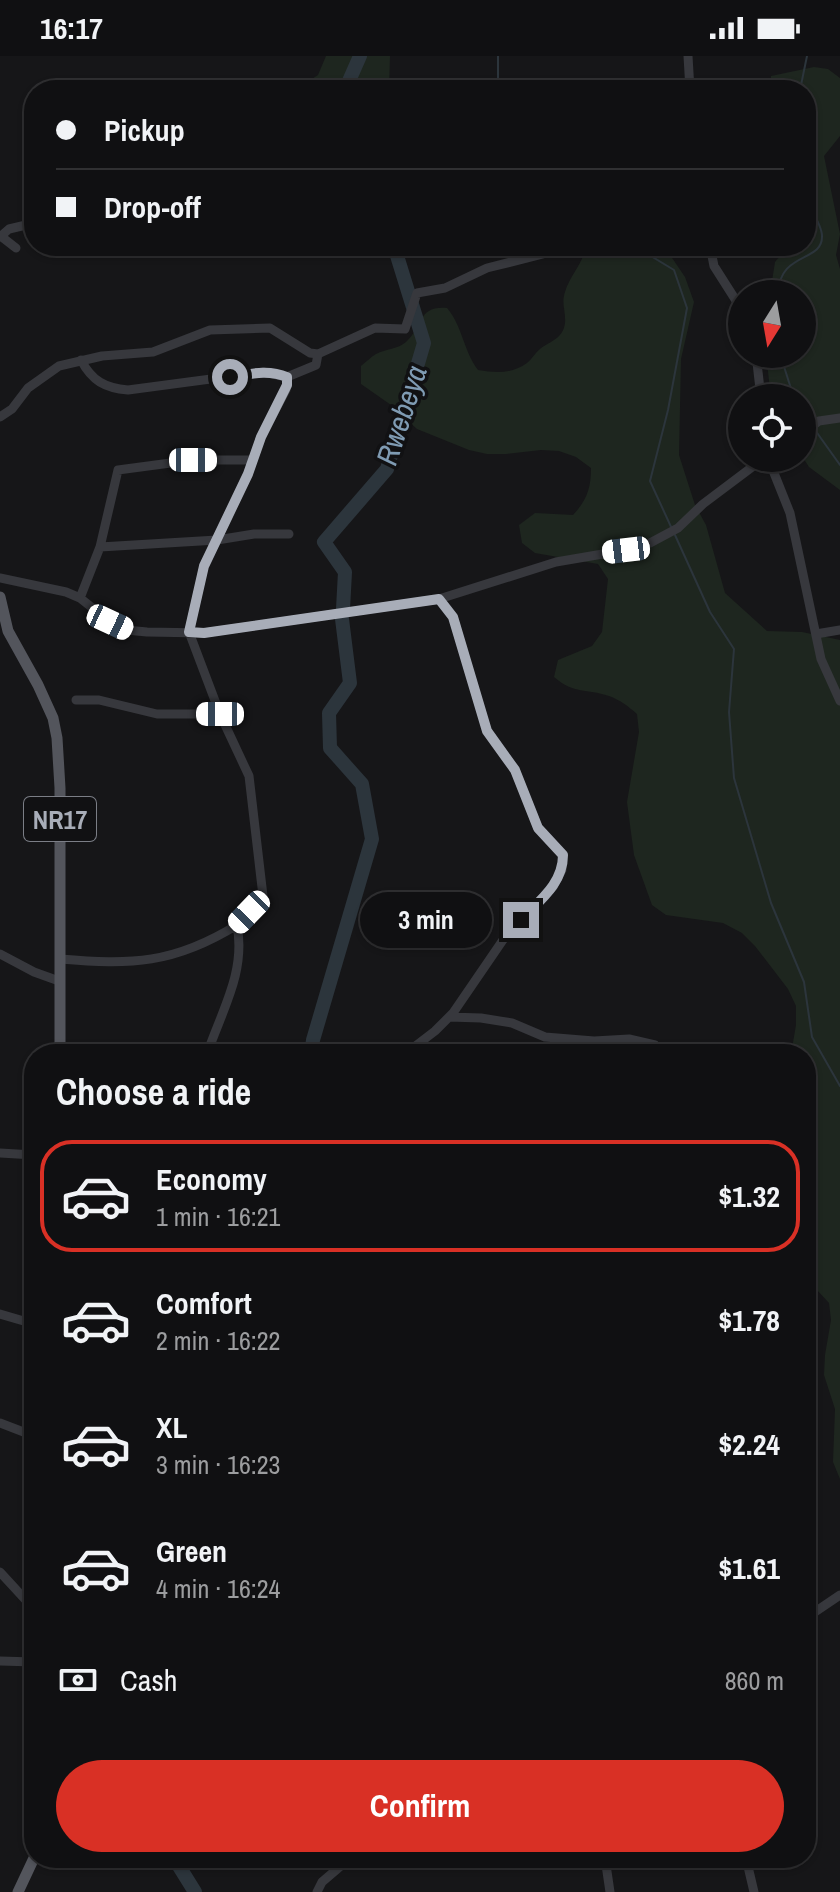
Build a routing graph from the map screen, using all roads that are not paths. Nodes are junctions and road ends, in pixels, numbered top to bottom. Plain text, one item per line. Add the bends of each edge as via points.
1 (688, 56) edge
2 (689, 80) edge
3 (24, 225) edge
4 (1, 237) edge
5 (16, 248) dead end
6 (535, 256) edge
7 (712, 256) edge
8 (728, 288) edge
9 (318, 354) junction
10 (81, 360) junction
11 (287, 377) junction
12 (0, 417) edge
13 (840, 418) edge
14 (816, 423) edge
15 (253, 460) junction
16 (747, 472) edge
17 (772, 472) edge
18 (289, 534) dead end
19 (217, 540) junction
20 (100, 547) junction
21 (0, 578) edge
22 (0, 597) edge
23 (80, 598) junction
24 (439, 599) junction
25 (840, 630) edge
26 (189, 632) junction
27 (816, 634) junction
28 (76, 700) dead end
29 (840, 701) edge
30 (220, 714) junction
31 (237, 925) junction
32 (0, 954) edge
33 (60, 959) junction
34 (59, 981) junction
35 (449, 1017) junction
36 (60, 1044) edge
37 (211, 1044) edge
38 (417, 1044) edge
39 (651, 1044) edge
40 (0, 1153) edge
41 (24, 1154) edge
42 (0, 1314) edge
43 (24, 1321) edge
44 (0, 1423) edge
45 (24, 1432) edge
46 (0, 1572) edge
47 (840, 1595) edge
48 (24, 1598) edge
49 (816, 1611) edge
50 (0, 1661) edge
51 (24, 1662) edge
52 (29, 1868) edge
53 (337, 1868) edge
54 (606, 1868) edge
55 (748, 1868) edge
56 (18, 1892) edge
57 (317, 1892) edge
58 (610, 1892) edge
59 (754, 1892) edge

1 - 2 street
3 - 4 street
4 - 5 street
6 - 9 street via 417,293 405,329 375,328
7 - 8 street
9 - 10 street via 270,328 238,327 210,330 153,352
9 - 11 street via 316,365
10 - 11 street via 94,379 115,389 263,372
10 - 12 street via 43,376
11 - 15 street via 286,390
13 - 14 street
15 - 19 street
15 - 20 street via 193,460 118,470
16 - 24 street via 678,528 650,543 556,562
17 - 27 street via 790,513
18 - 19 street
19 - 20 street
19 - 26 street via 204,566
20 - 23 street
21 - 23 street
22 - 33 main road, NR17 via 8,631 38,685 57,738
23 - 26 street via 126,630
24 - 26 street
24 - 35 street via 453,617 487,731 515,770 538,828 563,855 553,887 505,937
25 - 27 street
26 - 30 street
27 - 29 street
28 - 30 street via 157,714
30 - 31 street via 249,776 261,870 263,896
31 - 33 street via 209,942 147,961
31 - 37 street via 238,968
32 - 34 street
33 - 34 main road, NR17
34 - 36 main road, NR17
35 - 38 street
35 - 39 street via 512,1023 545,1037
40 - 41 street
42 - 43 street
44 - 45 street
46 - 48 street
47 - 49 street
50 - 51 street
52 - 56 main road
53 - 57 street
54 - 58 street
55 - 59 street

